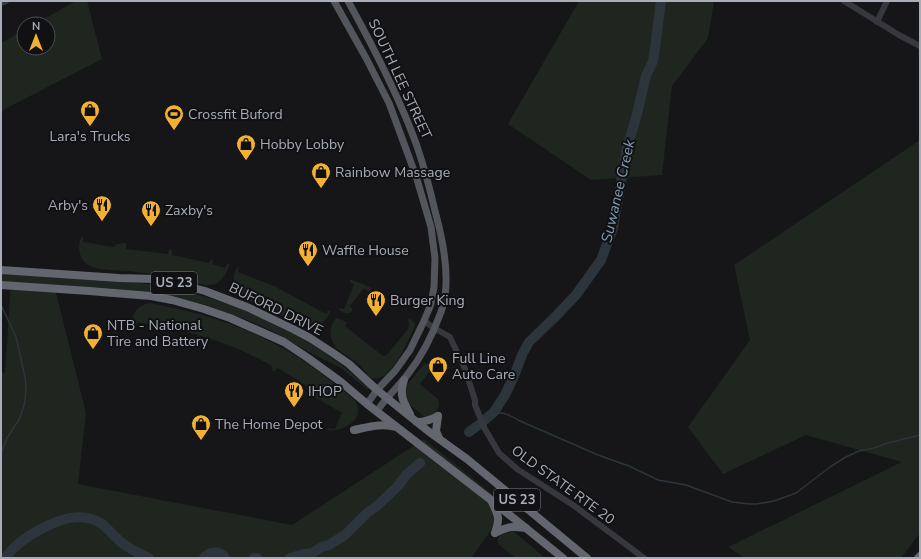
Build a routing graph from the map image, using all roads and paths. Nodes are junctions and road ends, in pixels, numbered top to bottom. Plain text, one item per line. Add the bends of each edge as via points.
1 (6, 1) edge
2 (334, 1) edge
3 (348, 1) edge
4 (844, 1) edge
5 (887, 1) edge
6 (1, 3) edge
7 (877, 22) junction
8 (920, 46) edge
9 (1, 270) edge
10 (1, 285) edge
11 (424, 321) junction
12 (434, 328) junction
13 (404, 380) junction
14 (377, 390) junction
15 (387, 398) junction
16 (367, 404) junction
17 (377, 411) junction
18 (414, 420) junction
19 (399, 428) junction
20 (354, 430) dead end
21 (439, 438) junction
22 (491, 500) junction
23 (527, 528) junction
24 (561, 556) edge
25 (587, 558) edge
26 (644, 558) edge

1 - 6 street
2 - 11 main road, SOUTH LEE STREET via 389,103 416,176 431,227 435,258 434,287
3 - 12 main road, SOUTH LEE STREET via 403,110 428,184 441,234 445,265 445,294
4 - 7 street
5 - 7 street
7 - 8 street
9 - 14 highway, BUFORD DRIVE / US 23 via 154,279 205,290 247,307 310,338 349,364
10 - 16 highway, BUFORD DRIVE / US 23 via 151,296 204,309 284,342
11 - 12 street, OLD STATE RTE 20
11 - 14 main road, SOUTH LEE STREET via 410,350
12 - 13 main road, SOUTH LEE STREET via 420,357
12 - 26 street, OLD STATE RTE 20 via 450,337 485,429 499,453 517,469 573,505
13 - 15 main road, SOUTH LEE STREET
13 - 18 highway via 403,402
14 - 15 highway, BUFORD DRIVE / US 23
14 - 16 main road, SOUTH LEE STREET
15 - 17 main road, SOUTH LEE STREET
15 - 18 highway, BUFORD DRIVE / US 23
16 - 17 highway, BUFORD DRIVE / US 23
17 - 19 highway, BUFORD DRIVE / US 23
18 - 21 highway, BUFORD DRIVE / US 23
18 - 21 highway via 425,422 438,416 436,431
19 - 20 highway via 383,425
19 - 22 highway, BUFORD DRIVE / US 23
21 - 25 highway, BUFORD DRIVE / US 23
22 - 23 highway, BUFORD DRIVE / US 23
22 - 23 highway via 499,521 495,533 510,527
23 - 24 highway, BUFORD DRIVE / US 23

